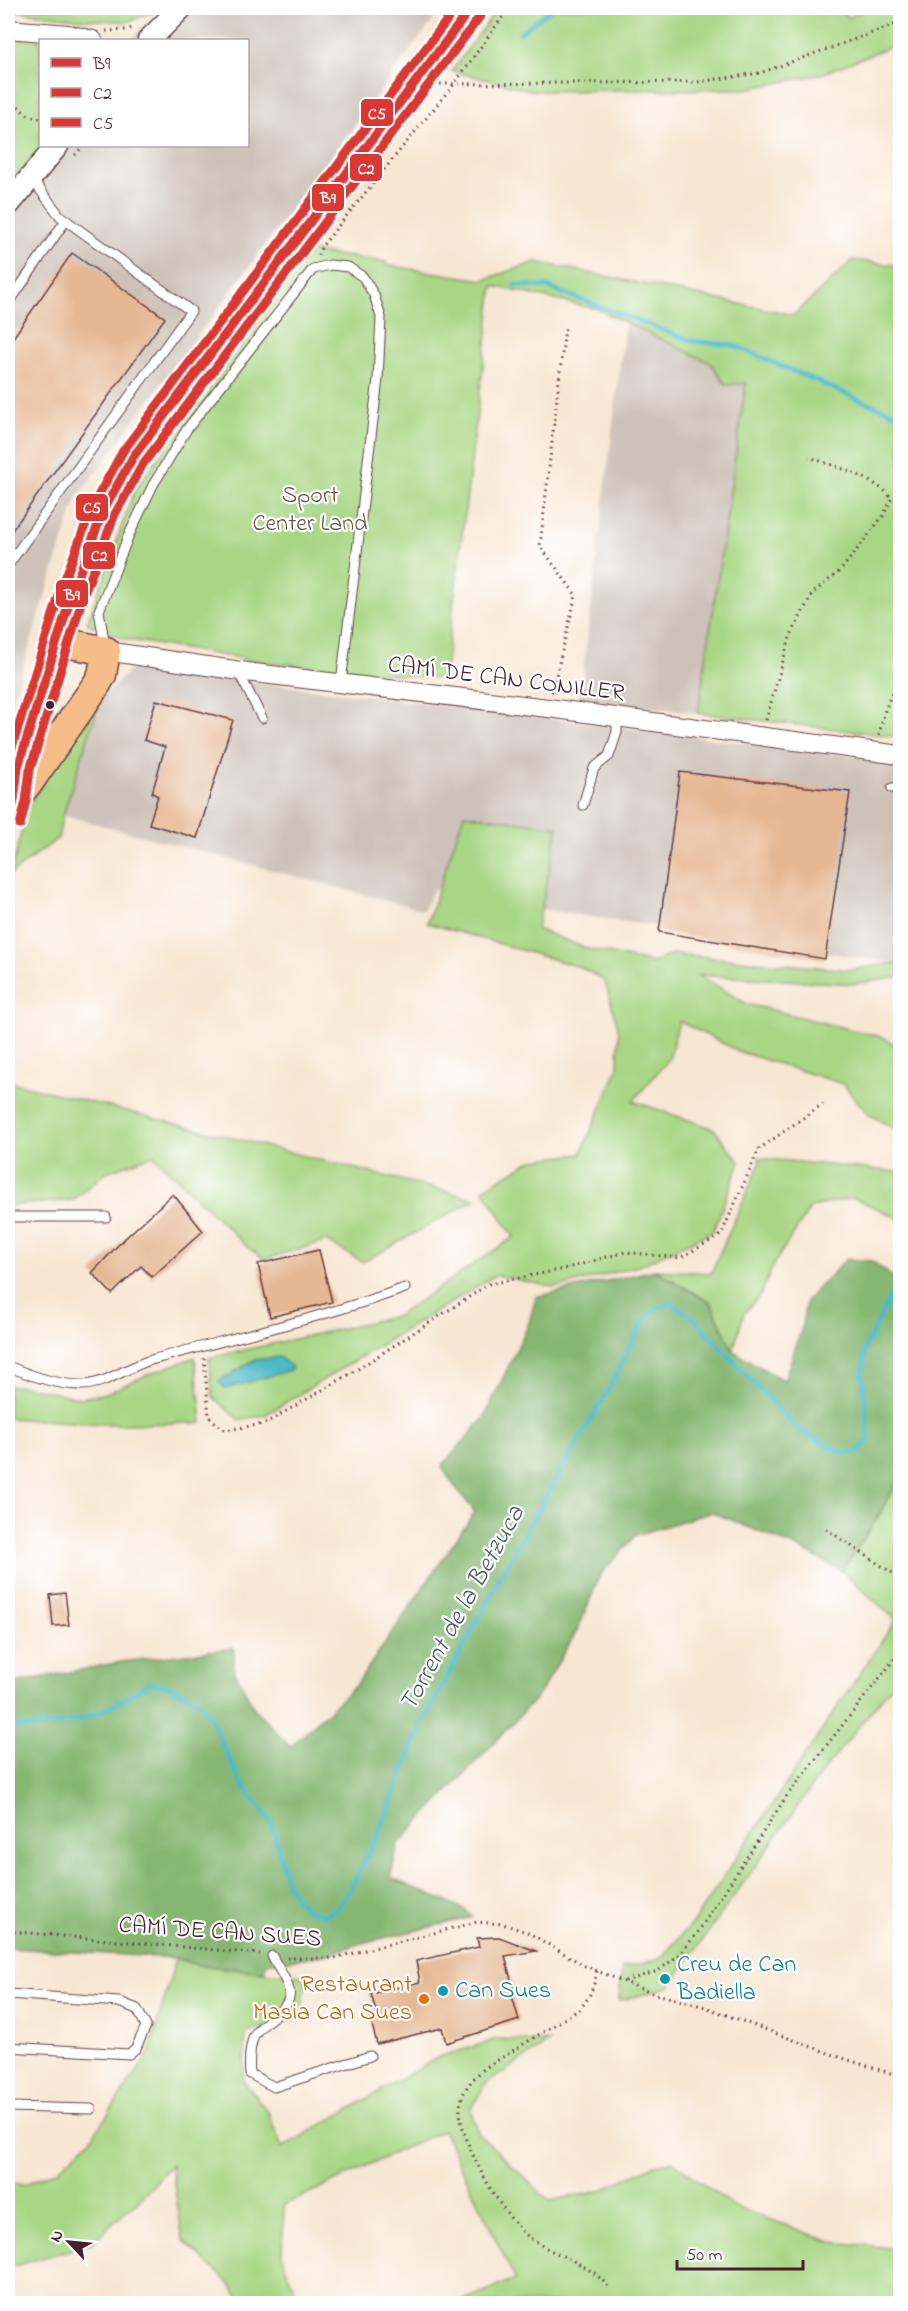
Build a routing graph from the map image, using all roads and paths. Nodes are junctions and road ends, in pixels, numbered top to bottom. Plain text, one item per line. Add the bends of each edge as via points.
1 (181, 8) edge
2 (471, 8) edge
3 (509, 8) edge
4 (900, 23) edge
5 (8, 29) edge
6 (89, 39) edge
7 (150, 39) edge
8 (414, 82) junction
9 (454, 84) junction
10 (8, 100) edge
11 (39, 118) edge
12 (56, 147) edge
13 (31, 177) junction
14 (8, 205) edge
15 (66, 220) junction
16 (313, 269) junction
17 (8, 304) edge
18 (565, 328) dead end
19 (809, 457) dead end
20 (8, 565) edge
21 (57, 641) junction
22 (106, 651) junction
23 (238, 671) junction
24 (900, 674) edge
25 (341, 683) junction
26 (548, 708) junction
27 (617, 717) junction
28 (262, 718) dead end
29 (762, 736) junction
30 (876, 752) junction
31 (900, 755) edge
32 (12, 795) edge
33 (583, 805) dead end
34 (823, 1104) dead end
35 (8, 1217) edge
36 (106, 1217) dead end
37 (405, 1288) dead end
38 (204, 1348) junction
39 (8, 1366) edge
40 (826, 1529) dead end
41 (900, 1578) edge
42 (900, 1652) edge
43 (8, 1931) edge
44 (272, 1956) junction
45 (597, 1971) junction
46 (624, 1981) junction
47 (8, 1994) edge
48 (8, 2047) edge
49 (370, 2056) dead end
50 (900, 2076) edge
51 (8, 2107) edge
52 (91, 2109) dead end
53 (609, 2288) dead end

1 - 7 street
2 - 8 main road
3 - 9 path
4 - 9 path via 760,73 708,81
5 - 6 street via 68,33
8 - 9 path
8 - 21 main road via 133,457 92,538
9 - 16 path via 322,246
10 - 11 path via 29,117
12 - 13 street
13 - 14 street
13 - 15 lane
15 - 17 lane
15 - 20 lane via 191,311
16 - 22 lane via 187,429 153,485 99,611
16 - 25 lane via 330,265 348,267 363,277 381,317 378,379
18 - 26 path via 540,546 576,595
19 - 29 path via 880,485 892,498 883,516 841,570 812,594 790,637
21 - 22 main road
21 - 32 main road
22 - 23 street, CAMÍ DE CAN CONILLER
22 - 32 main road via 98,684 30,781
23 - 25 street, CAMÍ DE CAN CONILLER
23 - 28 lane
24 - 30 path via 885,710
25 - 26 street, CAMÍ DE CAN CONILLER
26 - 27 street, CAMÍ DE CAN CONILLER
27 - 29 street, CAMÍ DE CAN CONILLER
27 - 33 lane via 609,756 594,768
29 - 30 street, CAMÍ DE CAN CONILLER
30 - 31 street, CAMÍ DE CAN CONILLER
34 - 38 path via 759,1149 722,1235 681,1258 625,1252 489,1284 264,1424 225,1430 209,1417
35 - 36 lane
37 - 38 lane via 344,1310
38 - 39 lane via 148,1361 105,1380 82,1384 41,1379
40 - 41 path
42 - 46 path via 786,1797 710,1915 680,1954 658,1971
43 - 44 path, CAMÍ DE CAN SUES
44 - 45 path, CAMÍ DE CAN SUES via 334,1958 477,1922 491,1922 529,1933
44 - 49 lane via 290,1991 289,1998 286,2006 254,2036 250,2074 274,2087
45 - 46 path, CAMÍ DE CAN SUES
45 - 53 path via 594,1988 580,2010 485,2068 466,2088 460,2109 473,2153 495,2196 517,2226 543,2246 602,2278
46 - 50 path, CAMÍ DE CAN SUES via 652,1994 702,2006
47 - 48 lane via 119,2002 137,2009 146,2025 129,2055
51 - 52 lane

